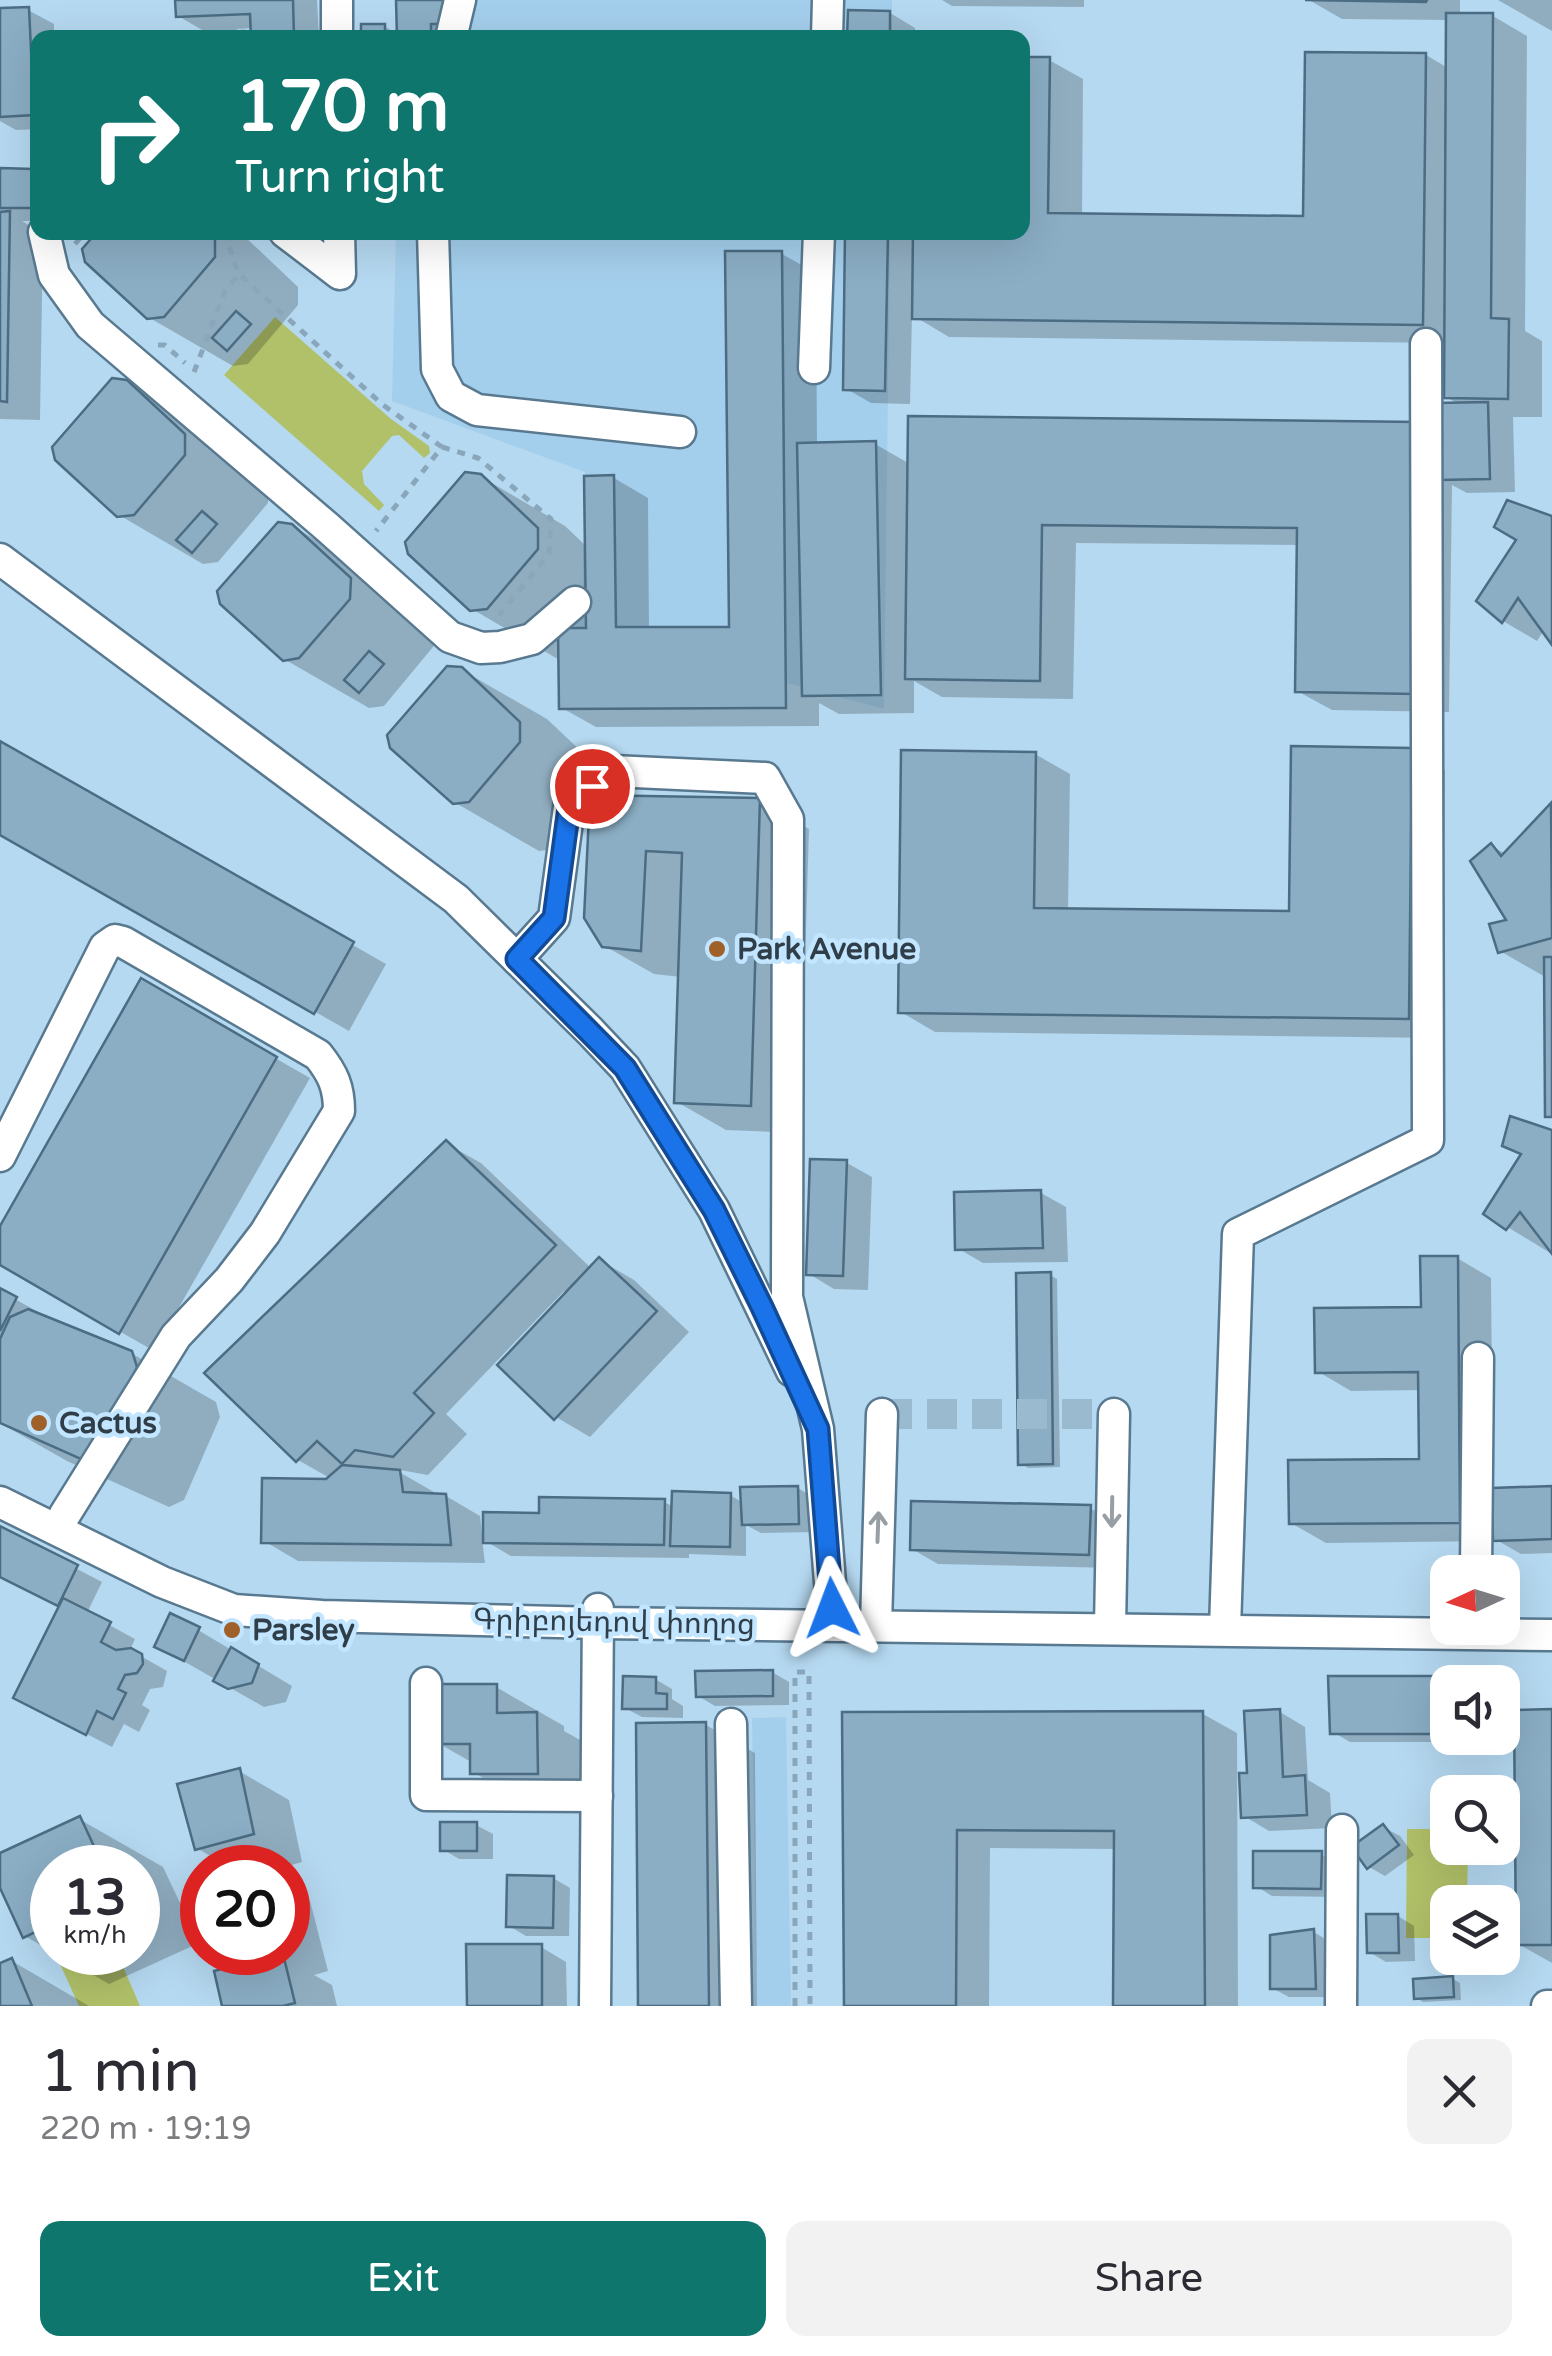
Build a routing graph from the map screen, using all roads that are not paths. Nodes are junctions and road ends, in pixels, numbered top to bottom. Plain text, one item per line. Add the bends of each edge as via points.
1 (337, 0) edge
2 (460, 0) edge
3 (828, 0) edge
4 (336, 30) edge
5 (453, 30) edge
6 (827, 30) edge
7 (46, 240) edge
8 (295, 240) edge
9 (340, 240) edge
10 (433, 240) edge
11 (820, 240) edge
12 (1426, 344) dead end
13 (814, 368) dead end
14 (680, 432) dead end
15 (0, 559) edge
16 (575, 602) dead end
17 (517, 959) junction
18 (0, 1156) edge
19 (1478, 1358) dead end
20 (882, 1414) dead end
21 (1114, 1414) dead end
22 (818, 1429) junction
23 (0, 1486) edge
24 (0, 1502) edge
25 (64, 1516) junction
26 (1476, 1555) edge
27 (832, 1608) junction
28 (598, 1616) junction
29 (876, 1617) junction
30 (1552, 1617) edge
31 (1430, 1618) edge
32 (1520, 1618) edge
33 (1110, 1620) junction
34 (1225, 1622) junction
35 (1552, 1634) edge
36 (426, 1684) dead end
37 (731, 1724) dead end
38 (597, 1796) junction
39 (1342, 1830) dead end
40 (595, 2006) edge
41 (736, 2006) edge
42 (1341, 2006) edge

1 - 4 street
2 - 5 street
3 - 6 street
7 - 16 street via 54,275 90,326 450,638 481,648 532,639
8 - 9 street via 340,274
10 - 14 street via 437,368 451,396 478,410
11 - 13 street
12 - 34 street via 1428,1140 1238,1234
15 - 17 street via 456,899
17 - 22 street via 625,1068 714,1210
17 - 22 street via 554,918 570,800 613,772 765,778 788,819 788,1298
18 - 25 street via 105,947 115,940 318,1055 339,1091 340,1111 265,1233 176,1336
19 - 26 street
29 -> 20 street
21 -> 33 street
22 - 27 street
23 - 25 street, Գրիբոյեդով փողոց
24 - 28 street, Գրիբոյեդով փողոց via 234,1610
25 - 28 street, Գրիբոյեդով փողոց via 167,1570 235,1594
27 - 28 street, Գրիբոյեդով փողոց
27 - 29 street, Գրիբոյեդով փողոց
28 - 29 street, Գրիբոյեդով փողոց
28 - 38 street
29 - 33 street, Գրիբոյեդով փողոց
30 - 32 street
31 - 34 street, Գրիբոյեդով փողոց
33 - 34 street, Գրիբոյեդով փողոց
34 - 35 street, Գրիբոյեդով փողոց
36 - 38 street via 426,1795
37 - 41 street
38 - 40 street
39 - 42 street

